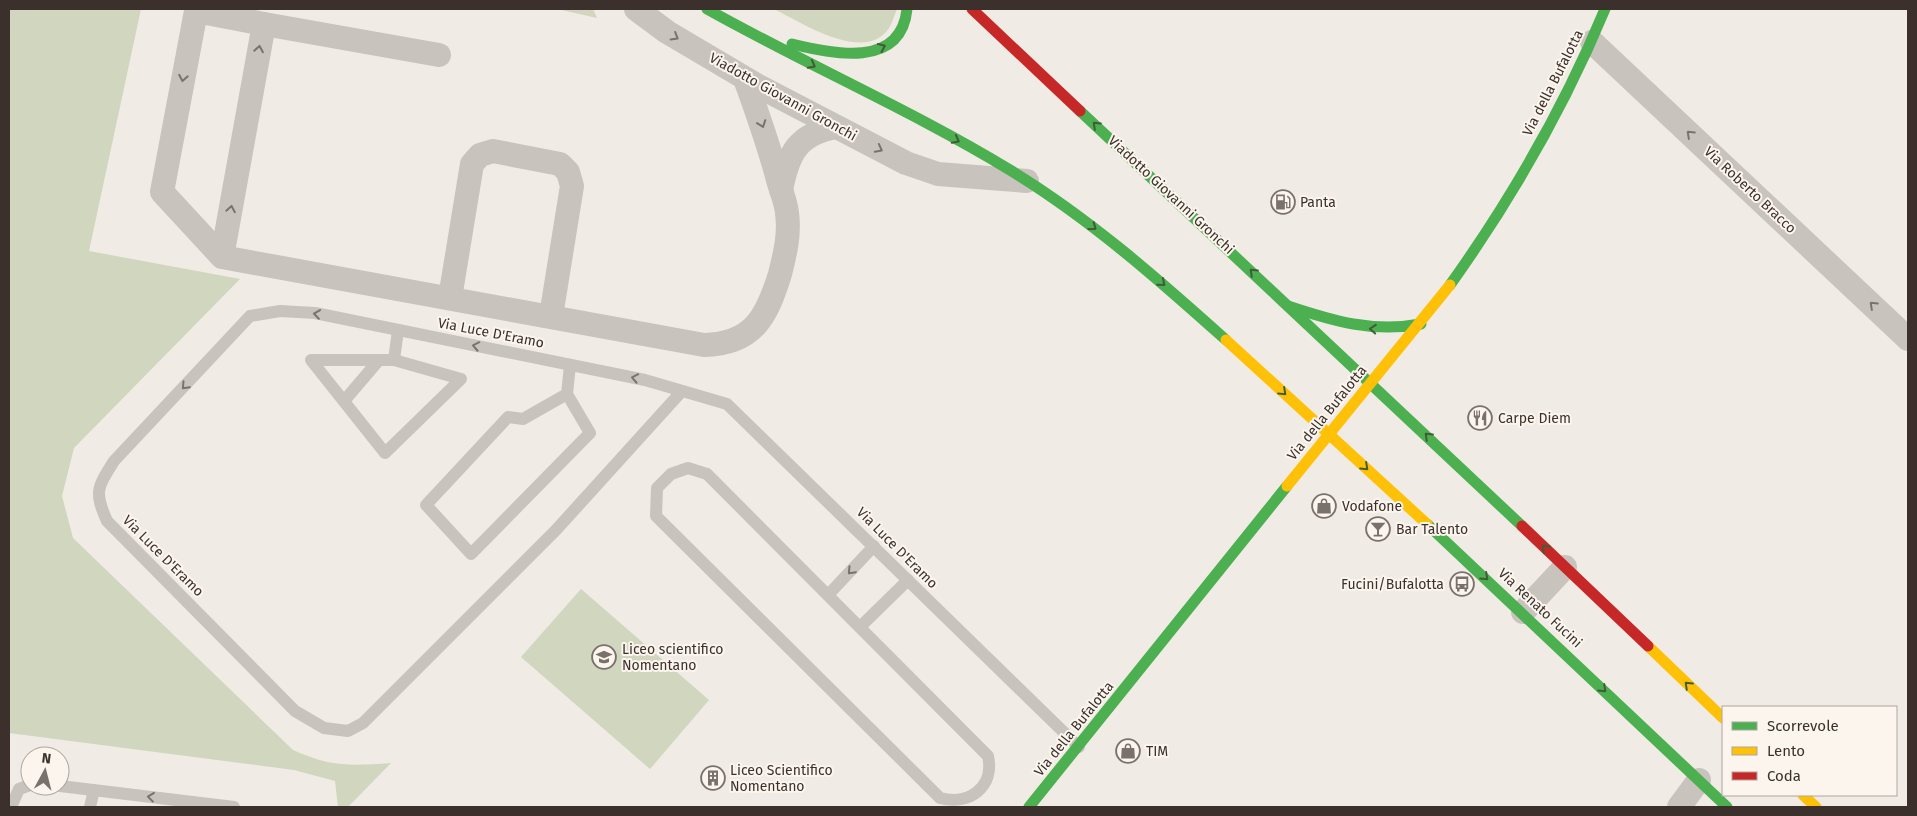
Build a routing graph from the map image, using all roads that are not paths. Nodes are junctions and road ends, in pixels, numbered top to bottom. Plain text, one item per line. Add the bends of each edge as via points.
1 (636, 9) edge
2 (707, 9) edge
3 (907, 9) edge
4 (972, 9) edge
5 (1605, 9) edge
6 (718, 15) junction
7 (264, 24) junction
8 (1592, 42) junction
9 (439, 55) dead end
10 (745, 79) junction
11 (836, 127) junction
12 (1027, 181) junction
13 (781, 191) junction
14 (222, 256) junction
15 (450, 298) junction
16 (1288, 306) junction
17 (550, 316) junction
18 (1421, 324) junction
19 (398, 330) junction
20 (1908, 339) edge
21 (379, 360) junction
22 (394, 360) junction
23 (570, 365) junction
24 (1371, 383) junction
25 (682, 391) junction
26 (567, 394) junction
27 (344, 401) junction
28 (1330, 434) junction
29 (874, 546) junction
30 (1565, 568) junction
31 (908, 580) junction
32 (828, 595) junction
33 (1523, 612) junction
34 (860, 628) junction
35 (1722, 717) edge
36 (1079, 747) junction
37 (1699, 780) junction
38 (70, 787) edge
39 (20, 789) edge
40 (94, 790) junction
41 (1804, 796) edge
42 (169, 803) edge
43 (11, 807) edge
44 (90, 807) edge
45 (234, 807) edge
46 (1029, 807) edge
47 (1679, 807) edge
48 (1727, 807) edge
49 (1816, 807) edge

1 -> 10 street, Viadotto Giovanni Gronchi via 667,32
2 - 6 main road
6 -> 3 main road via 793,44 838,53 856,53 878,49 898,38
16 -> 4 main road, Viadotto Giovanni Gronchi
5 - 8 main road, Via della Bufalotta
6 -> 12 main road
7 - 9 street
14 -> 7 street
7 -> 14 street via 196,11 162,192
8 - 18 main road, Via della Bufalotta via 1513,190 1459,274
20 -> 8 street, Via Roberto Bracco
10 - 11 street, Viadotto Giovanni Gronchi
10 -> 13 street via 767,137
11 -> 12 street, Viadotto Giovanni Gronchi via 906,163 938,174
11 - 13 street via 813,133 800,143 791,154
12 -> 28 main road via 1096,229 1165,284
13 - 17 street via 787,213 787,238 770,306 759,322 734,340 704,345
14 - 15 street
15 - 17 street
15 - 17 street via 472,164 480,155 493,151 560,164 568,172 572,186
18 -> 16 main road via 1385,330 1369,329
16 - 24 main road, Viadotto Giovanni Gronchi
18 - 24 main road, Via della Bufalotta
19 - 22 lane
23 -> 19 lane, Via Luce D'Eramo
19 -> 25 lane, Via Luce D'Eramo via 314,313 280,311 250,316 114,461 103,479 97,499 107,521 295,711 324,728 348,731 363,723 556,530
21 - 22 lane
21 - 27 lane
21 - 27 lane via 311,360
22 - 27 lane via 461,379 385,453
25 -> 23 lane, Via Luce D'Eramo
23 - 26 lane
24 - 28 main road, Via della Bufalotta
30 -> 24 main road
25 - 29 lane, Via Luce D'Eramo via 727,404
26 - 26 lane via 590,433 472,554 426,505 508,417 523,419
28 -> 33 main road, Via Renato Fucini
28 - 36 main road, Via della Bufalotta
29 - 31 lane, Via Luce D'Eramo
29 -> 32 lane
30 - 33 street
35 -> 30 main road
31 - 34 lane
31 - 36 lane, Via Luce D'Eramo
32 - 34 lane
32 - 34 lane via 707,474 688,468 671,474 657,488 656,516 940,798 965,799 979,791 988,778 988,756
33 -> 37 main road, Via Renato Fucini
36 - 46 main road, Via della Bufalotta
37 - 47 street
37 - 48 main road, Via Renato Fucini
38 - 40 lane
39 - 43 lane
42 -> 40 lane
40 - 44 lane
41 - 49 main road
42 - 45 lane

